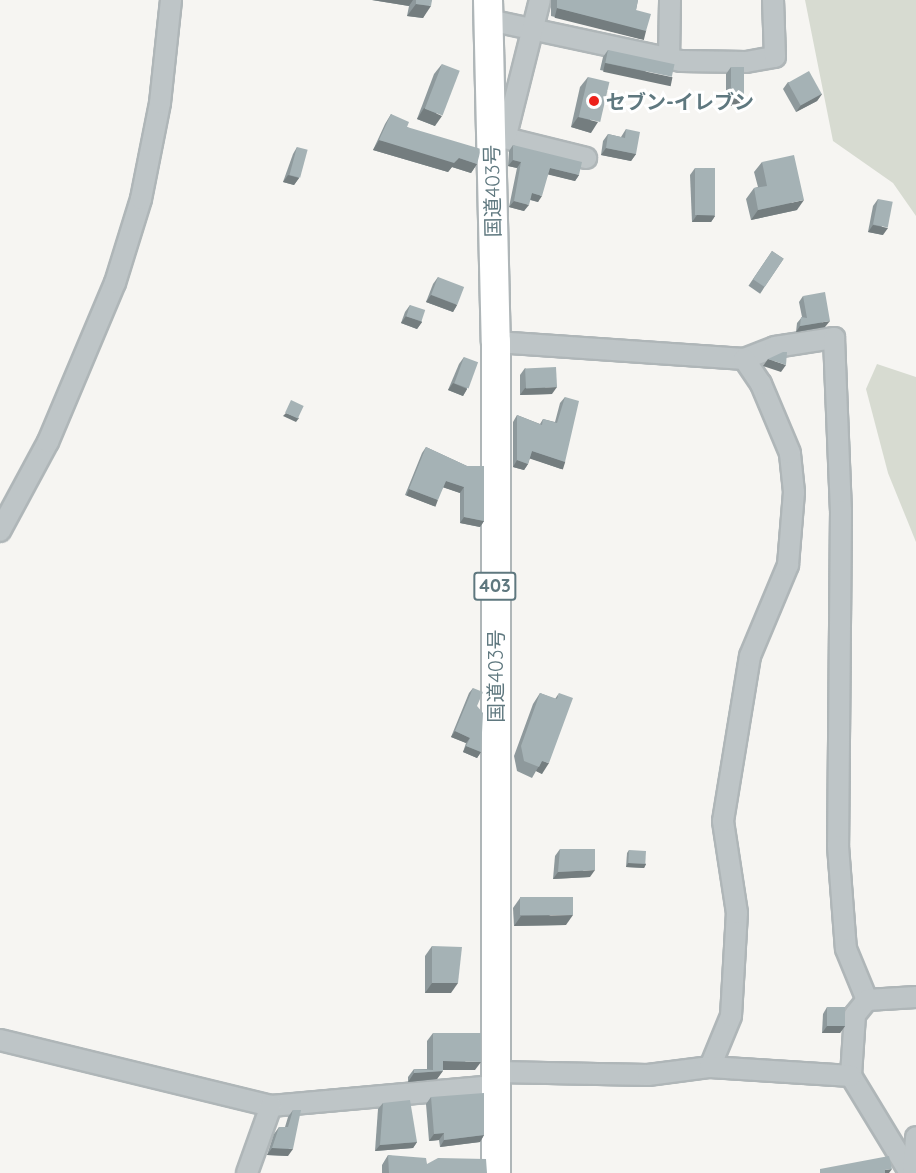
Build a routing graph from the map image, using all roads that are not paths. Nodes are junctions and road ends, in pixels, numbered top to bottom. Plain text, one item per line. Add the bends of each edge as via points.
1 (171, 0) edge
2 (540, 0) edge
3 (670, 0) edge
4 (773, 0) edge
5 (489, 10) edge
6 (532, 29) junction
7 (669, 58) junction
8 (498, 135) junction
9 (586, 158) dead end
10 (496, 342) junction
11 (744, 359) junction
12 (0, 531) edge
13 (916, 997) edge
14 (867, 1000) junction
15 (0, 1040) edge
16 (710, 1067) junction
17 (851, 1076) junction
18 (497, 1079) junction
19 (271, 1106) junction
20 (916, 1137) edge
21 (248, 1173) edge
22 (496, 1173) edge
23 (911, 1173) edge

1 - 12 street via 156,124 118,273 48,442
2 - 6 street
3 - 7 street
4 - 7 street via 775,57 746,62
5 - 6 street
5 - 8 highway, 国道403号 / 403
6 - 7 street
6 - 8 street
8 - 9 street
8 - 10 highway, 国道403号 / 403
10 - 11 street
10 - 18 highway, 国道403号 / 403
11 - 14 street via 775,347 834,338 841,511 838,846 846,949
11 - 16 street via 761,384 790,453 795,492 788,565 750,656 723,821 737,913 731,1016
13 - 14 street
14 - 17 street via 855,1015
15 - 19 street
16 - 17 street
16 - 18 street via 648,1076
17 - 23 street
18 - 19 street
18 - 22 highway, 国道403号 / 403
19 - 21 street
20 - 23 street

